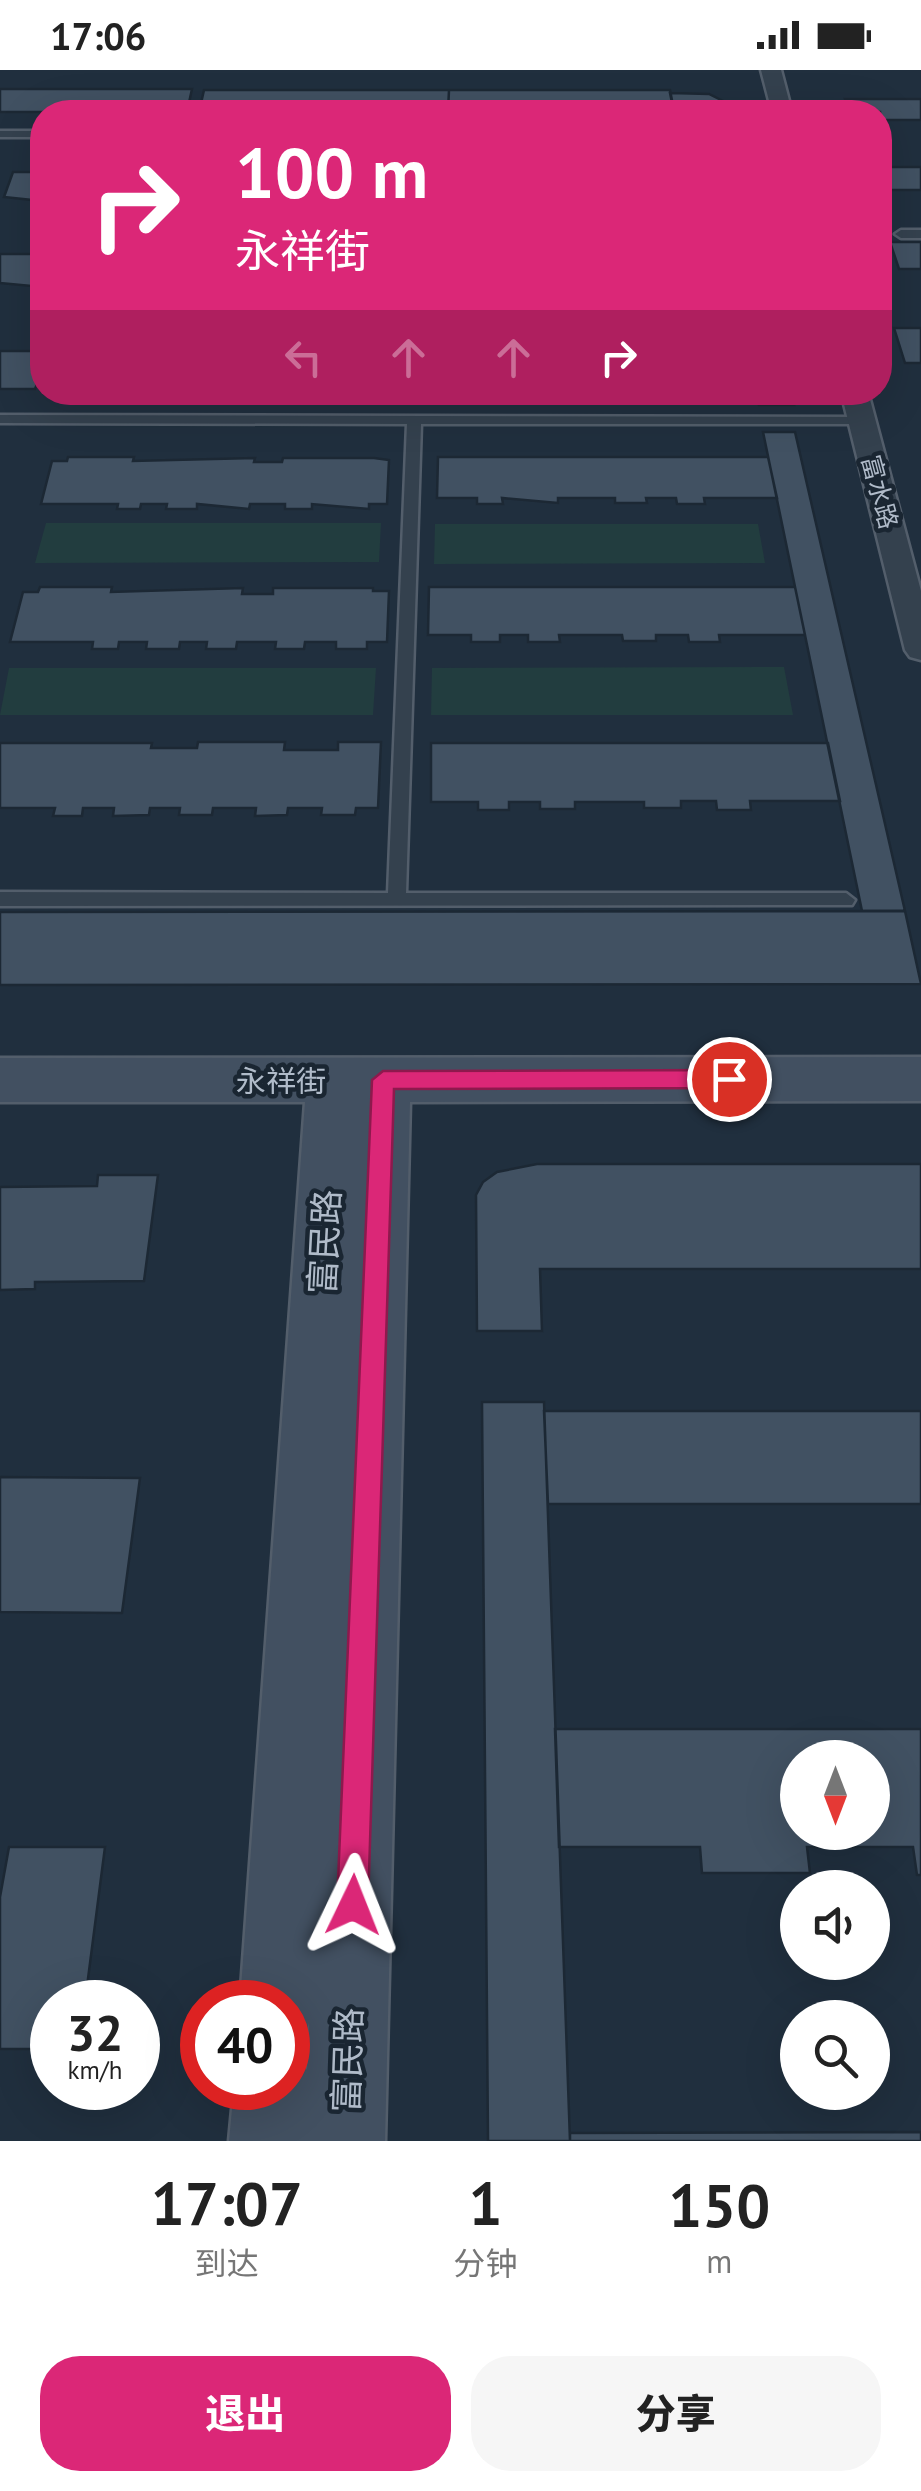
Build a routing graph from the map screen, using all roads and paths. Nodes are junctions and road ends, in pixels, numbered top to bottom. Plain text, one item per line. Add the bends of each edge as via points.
1 (770, 70) edge
2 (779, 100) edge
3 (0, 134) edge
4 (30, 134) edge
5 (901, 234) dead end
6 (921, 234) edge
7 (858, 406) edge
8 (0, 419) edge
9 (414, 419) junction
10 (921, 650) edge
11 (0, 898) edge
12 (397, 900) junction
13 (846, 900) dead end
14 (921, 1079) edge
15 (0, 1080) edge
16 (358, 1080) junction
17 (280, 1980) edge
18 (272, 2110) edge
19 (270, 2141) edge
20 (344, 2141) edge

1 - 2 street
3 - 4 lane
5 - 6 lane
7 - 9 lane
7 - 10 street, 富水路
8 - 9 lane
9 - 12 lane
11 - 12 lane
12 - 13 lane
14 - 16 street, 永祥街
15 - 16 street, 永祥街
16 - 17 street, 富民路
16 - 20 street, 富民路
18 - 19 street

